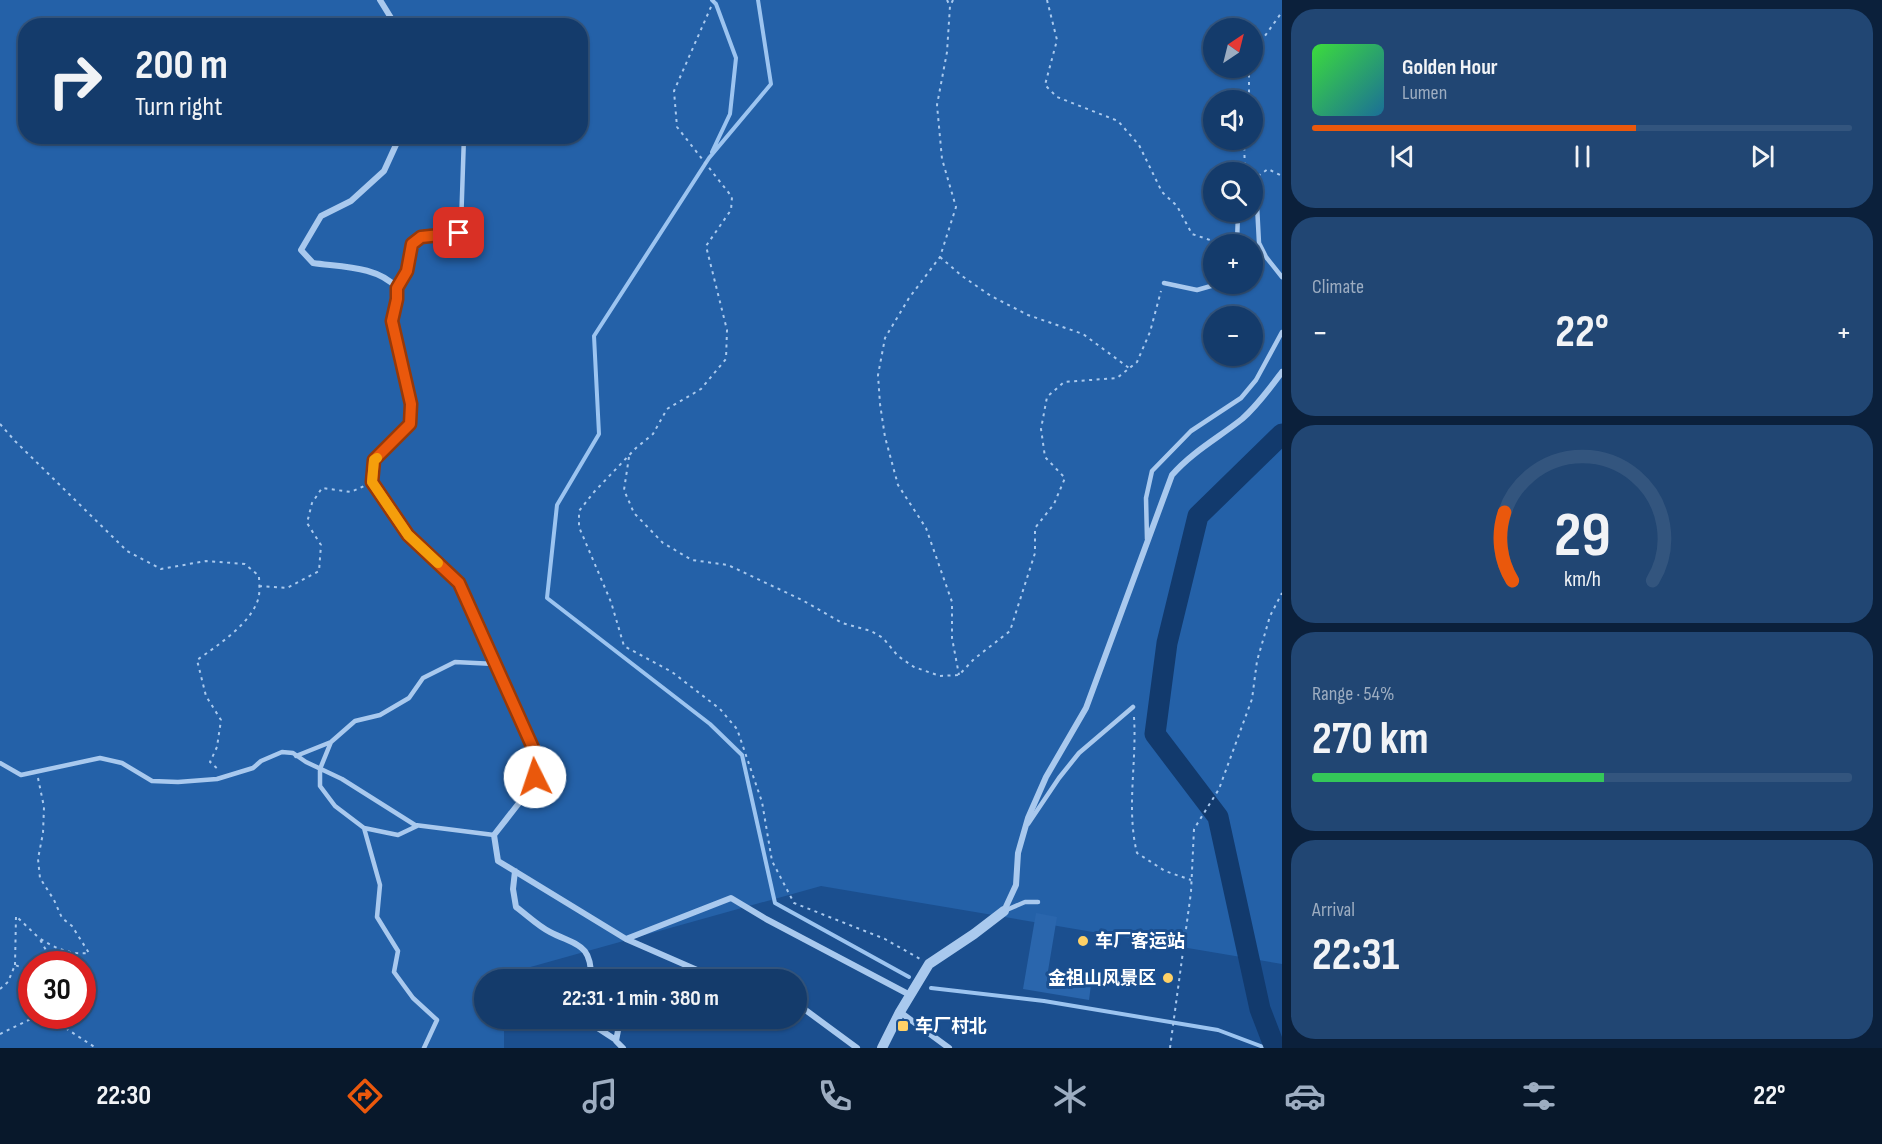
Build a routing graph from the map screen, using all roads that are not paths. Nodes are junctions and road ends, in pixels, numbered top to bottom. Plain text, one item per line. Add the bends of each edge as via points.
1 (380, 0) edge
2 (391, 18) edge
3 (396, 144) edge
4 (464, 144) edge
5 (1258, 222) edge
6 (1282, 277) edge
7 (1164, 283) road end
8 (397, 288) junction
9 (1203, 288) edge
10 (1282, 332) edge
11 (1282, 372) edge
12 (1147, 542) junction
13 (495, 664) junction
14 (1133, 706) road end
15 (331, 742) junction
16 (296, 756) junction
17 (0, 763) edge
18 (321, 769) junction
19 (418, 826) junction
20 (364, 828) junction
21 (1025, 828) junction
22 (494, 835) junction
23 (515, 871) junction
24 (1038, 902) dead end
25 (1004, 910) junction
26 (626, 939) junction
27 (592, 969) edge
28 (695, 969) edge
29 (910, 994) junction
30 (807, 1011) edge
31 (900, 1012) junction
32 (599, 1029) edge
33 (618, 1029) edge
34 (616, 1040) junction
35 (424, 1048) edge
36 (623, 1048) edge
37 (857, 1048) edge
38 (882, 1048) edge
39 (949, 1048) edge

1 - 2 street
3 - 8 street via 384,171 351,201 321,216 301,250 313,263 378,273
4 - 8 lane via 459,233 421,237 412,244 407,271
5 - 6 lane via 1259,243
7 - 9 lane
8 - 13 street via 392,321 411,404 410,424 374,460 372,482 408,535 459,583
10 - 12 lane via 1256,380 1240,398 1191,430 1152,471 1146,498
11 - 12 street via 1242,418 1186,459 1172,475
12 - 21 street via 1086,708 1046,777
13 - 15 lane via 455,662 423,678 408,698 380,715 355,721
13 - 22 street via 533,748 535,777
14 - 21 lane via 1079,753
15 - 16 lane
15 - 18 lane
16 - 17 lane via 282,752 252,768 225,776 177,782 152,781 122,763 100,758 21,775
16 - 18 lane
18 - 19 lane
18 - 20 lane via 320,786 335,806
19 - 20 lane via 398,835
19 - 22 lane
20 - 35 lane via 380,885 377,917 398,951 394,972 413,998 437,1020
21 - 25 street via 1018,853 1016,885
22 - 23 street via 498,861
23 - 26 street
23 - 27 street via 516,907 550,932 583,948 592,962
24 - 25 lane
25 - 29 street via 929,964
26 - 28 street
26 - 29 street via 731,898
29 - 31 street
30 - 37 street
31 - 38 street
31 - 39 street
32 - 34 street
33 - 34 street
34 - 36 street

